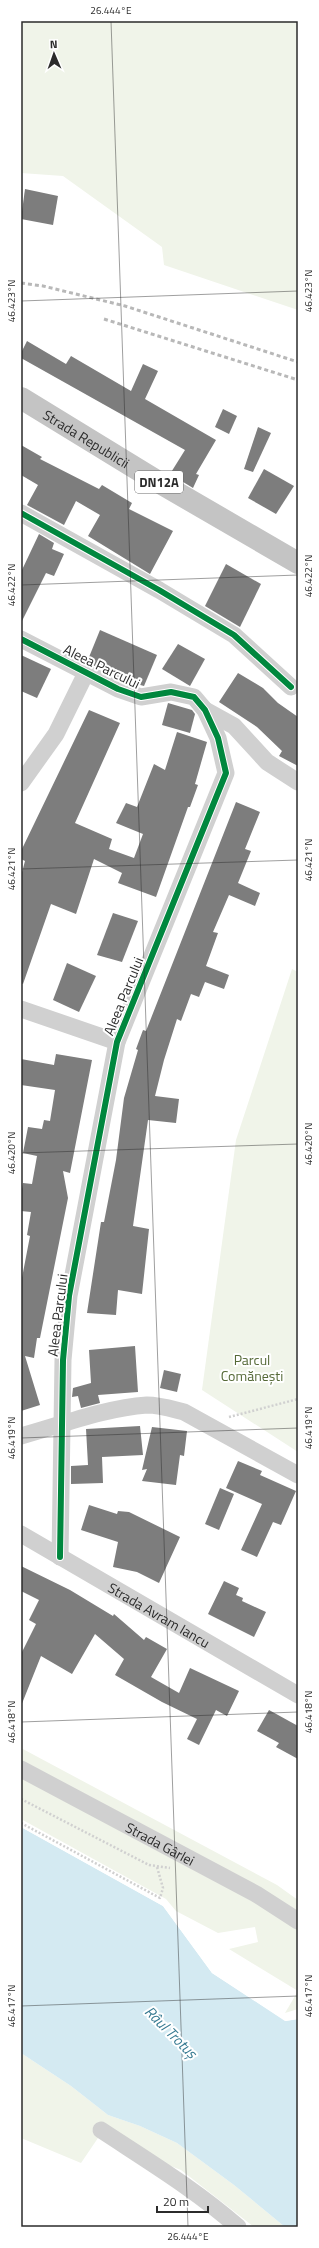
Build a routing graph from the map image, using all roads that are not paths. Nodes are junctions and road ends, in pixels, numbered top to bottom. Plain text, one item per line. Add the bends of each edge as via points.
1 (21, 398) edge
2 (21, 513) edge
3 (298, 563) edge
4 (21, 639) edge
5 (86, 673) junction
6 (291, 687) dead end
7 (205, 710) junction
8 (298, 782) edge
9 (21, 783) edge
10 (21, 1009) edge
11 (117, 1042) junction
12 (62, 1424) junction
13 (21, 1436) edge
14 (298, 1475) edge
15 (21, 1534) edge
16 (60, 1557) junction
17 (298, 1695) edge
18 (21, 1769) edge
19 (298, 1921) edge
20 (102, 2130) dead end
21 (238, 2227) edge

1 - 3 main road, Strada Republicii / DN12A
2 - 6 street via 234,635
4 - 5 street, Aleea Parcului
5 - 7 street, Aleea Parcului via 141,698 171,692 194,697
5 - 9 street via 56,734
7 - 8 street via 234,726 267,762
7 - 11 street, Aleea Parcului via 218,738 226,773
10 - 11 street
11 - 12 street, Aleea Parcului via 69,1296 63,1360
12 - 13 street
12 - 14 street via 148,1405 184,1412
12 - 16 street, Aleea Parcului
15 - 16 street, Strada Avram Iancu
16 - 17 street, Strada Avram Iancu
18 - 19 street, Strada Gârlei via 256,1894
20 - 21 street via 173,2177

